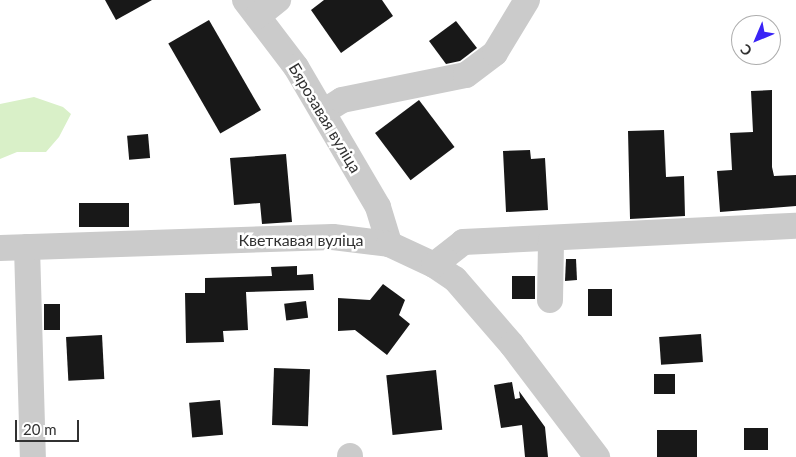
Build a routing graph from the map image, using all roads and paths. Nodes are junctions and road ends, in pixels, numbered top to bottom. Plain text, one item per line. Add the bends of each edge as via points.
1 (278, 0) edge
2 (527, 0) edge
3 (252, 8) edge
4 (323, 112) junction
5 (796, 226) edge
6 (551, 240) junction
7 (389, 244) junction
8 (27, 247) junction
9 (0, 248) edge
10 (434, 265) junction
11 (550, 300) dead end
12 (34, 457) edge
13 (597, 457) edge

1 - 3 street
2 - 4 street via 495,53 466,75 342,100
3 - 4 street, Бярозавая вуліца via 296,68
4 - 7 street, Бярозавая вуліца via 378,207
5 - 6 street
6 - 10 street via 463,242
6 - 11 street
7 - 8 street, Кветкавая вуліца via 333,237
7 - 10 street, Кветкавая вуліца
8 - 9 street, Кветкавая вуліца
8 - 12 street
10 - 13 street, Кветкавая вуліца via 455,279 476,301

